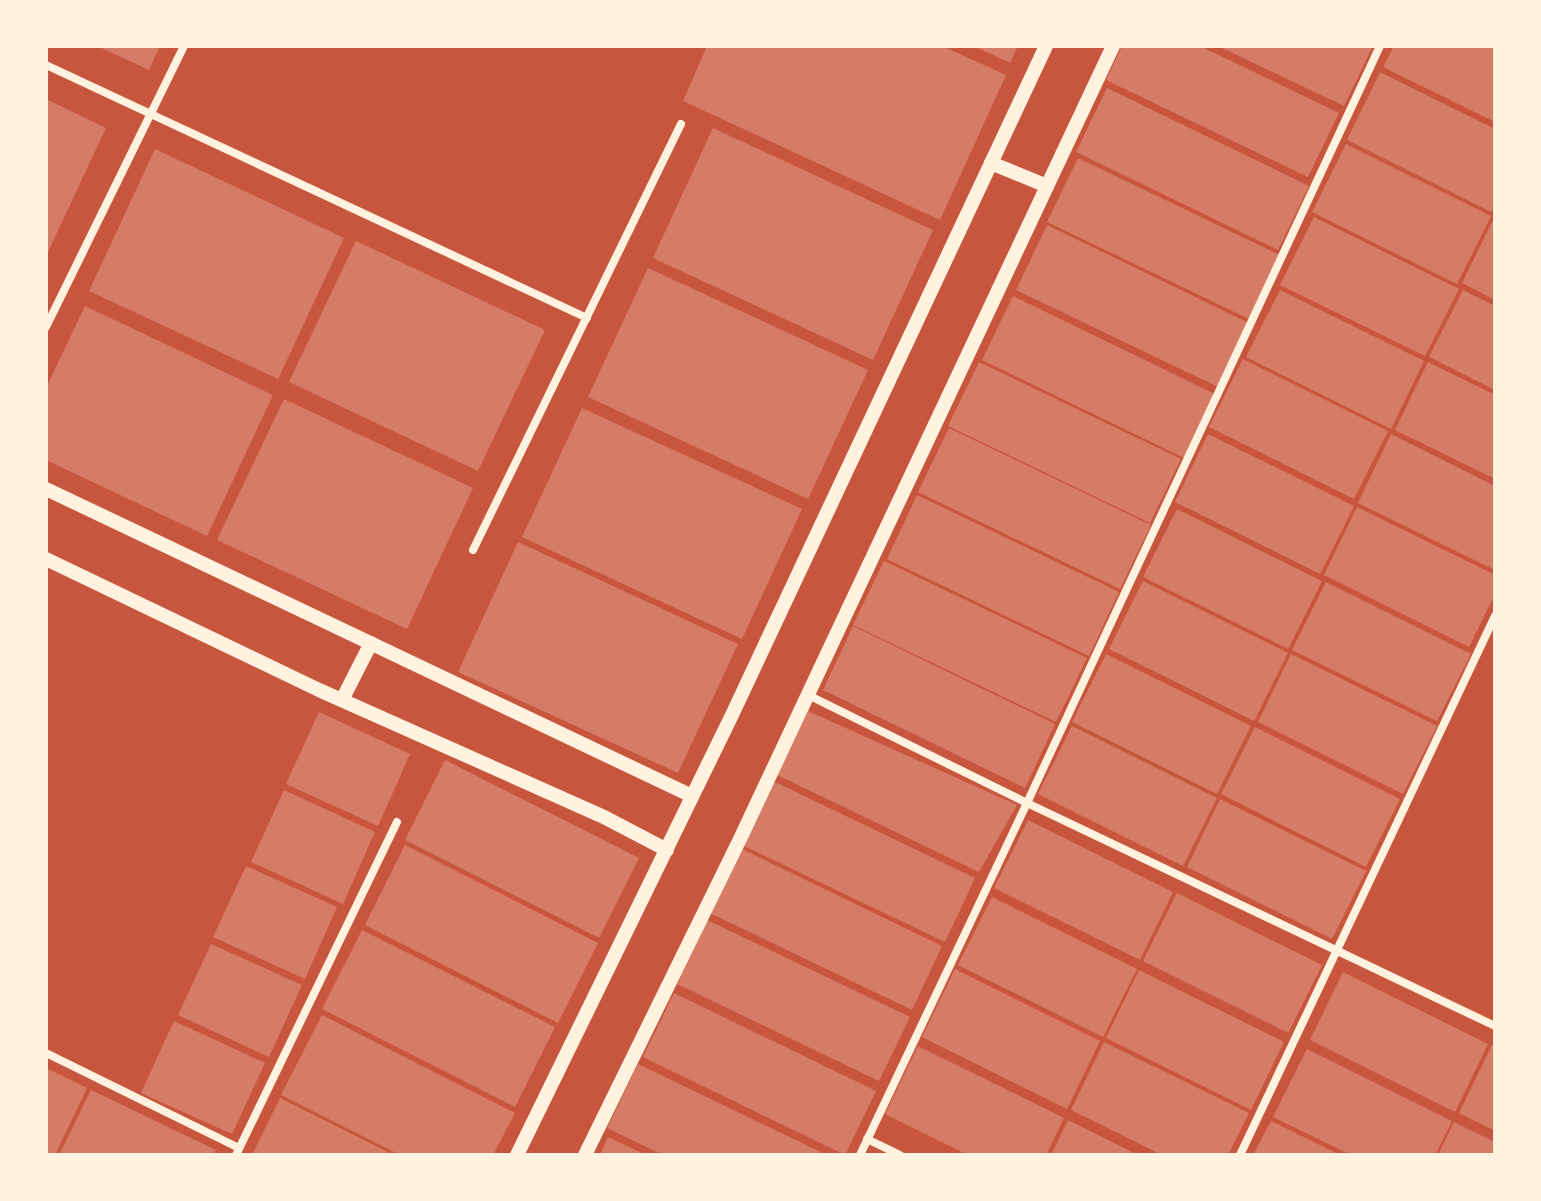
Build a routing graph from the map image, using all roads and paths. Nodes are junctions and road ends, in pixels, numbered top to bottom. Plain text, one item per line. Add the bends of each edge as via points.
1 (184, 46) edge
2 (1046, 46) edge
3 (1113, 46) edge
4 (1380, 46) edge
5 (46, 65) edge
6 (151, 115) junction
7 (681, 124) dead end
8 (991, 163) junction
9 (1047, 186) junction
10 (587, 318) junction
11 (46, 327) edge
12 (46, 489) edge
13 (473, 550) dead end
14 (46, 559) edge
15 (1495, 616) edge
16 (371, 643) junction
17 (808, 695) junction
18 (342, 700) junction
19 (692, 796) junction
20 (1027, 803) junction
21 (397, 822) dead end
22 (667, 850) junction
23 (1336, 950) junction
24 (1495, 1026) edge
25 (46, 1053) edge
26 (867, 1139) junction
27 (238, 1151) edge
28 (517, 1155) edge
29 (585, 1155) edge
30 (860, 1155) edge
31 (900, 1155) edge
32 (1240, 1155) edge

1 - 6 street
2 - 8 street
3 - 9 street
4 - 20 street
5 - 6 street
6 - 10 street
6 - 11 street
7 - 10 street
8 - 9 street
8 - 19 street
9 - 17 street
10 - 13 street
12 - 16 street
14 - 18 street
15 - 23 street
16 - 18 street
16 - 19 street
17 - 20 street
17 - 29 street
18 - 22 street
19 - 22 street
20 - 23 street
20 - 26 street
21 - 27 street
22 - 28 street
23 - 24 street
23 - 32 street
25 - 27 street
26 - 30 street
26 - 31 street

